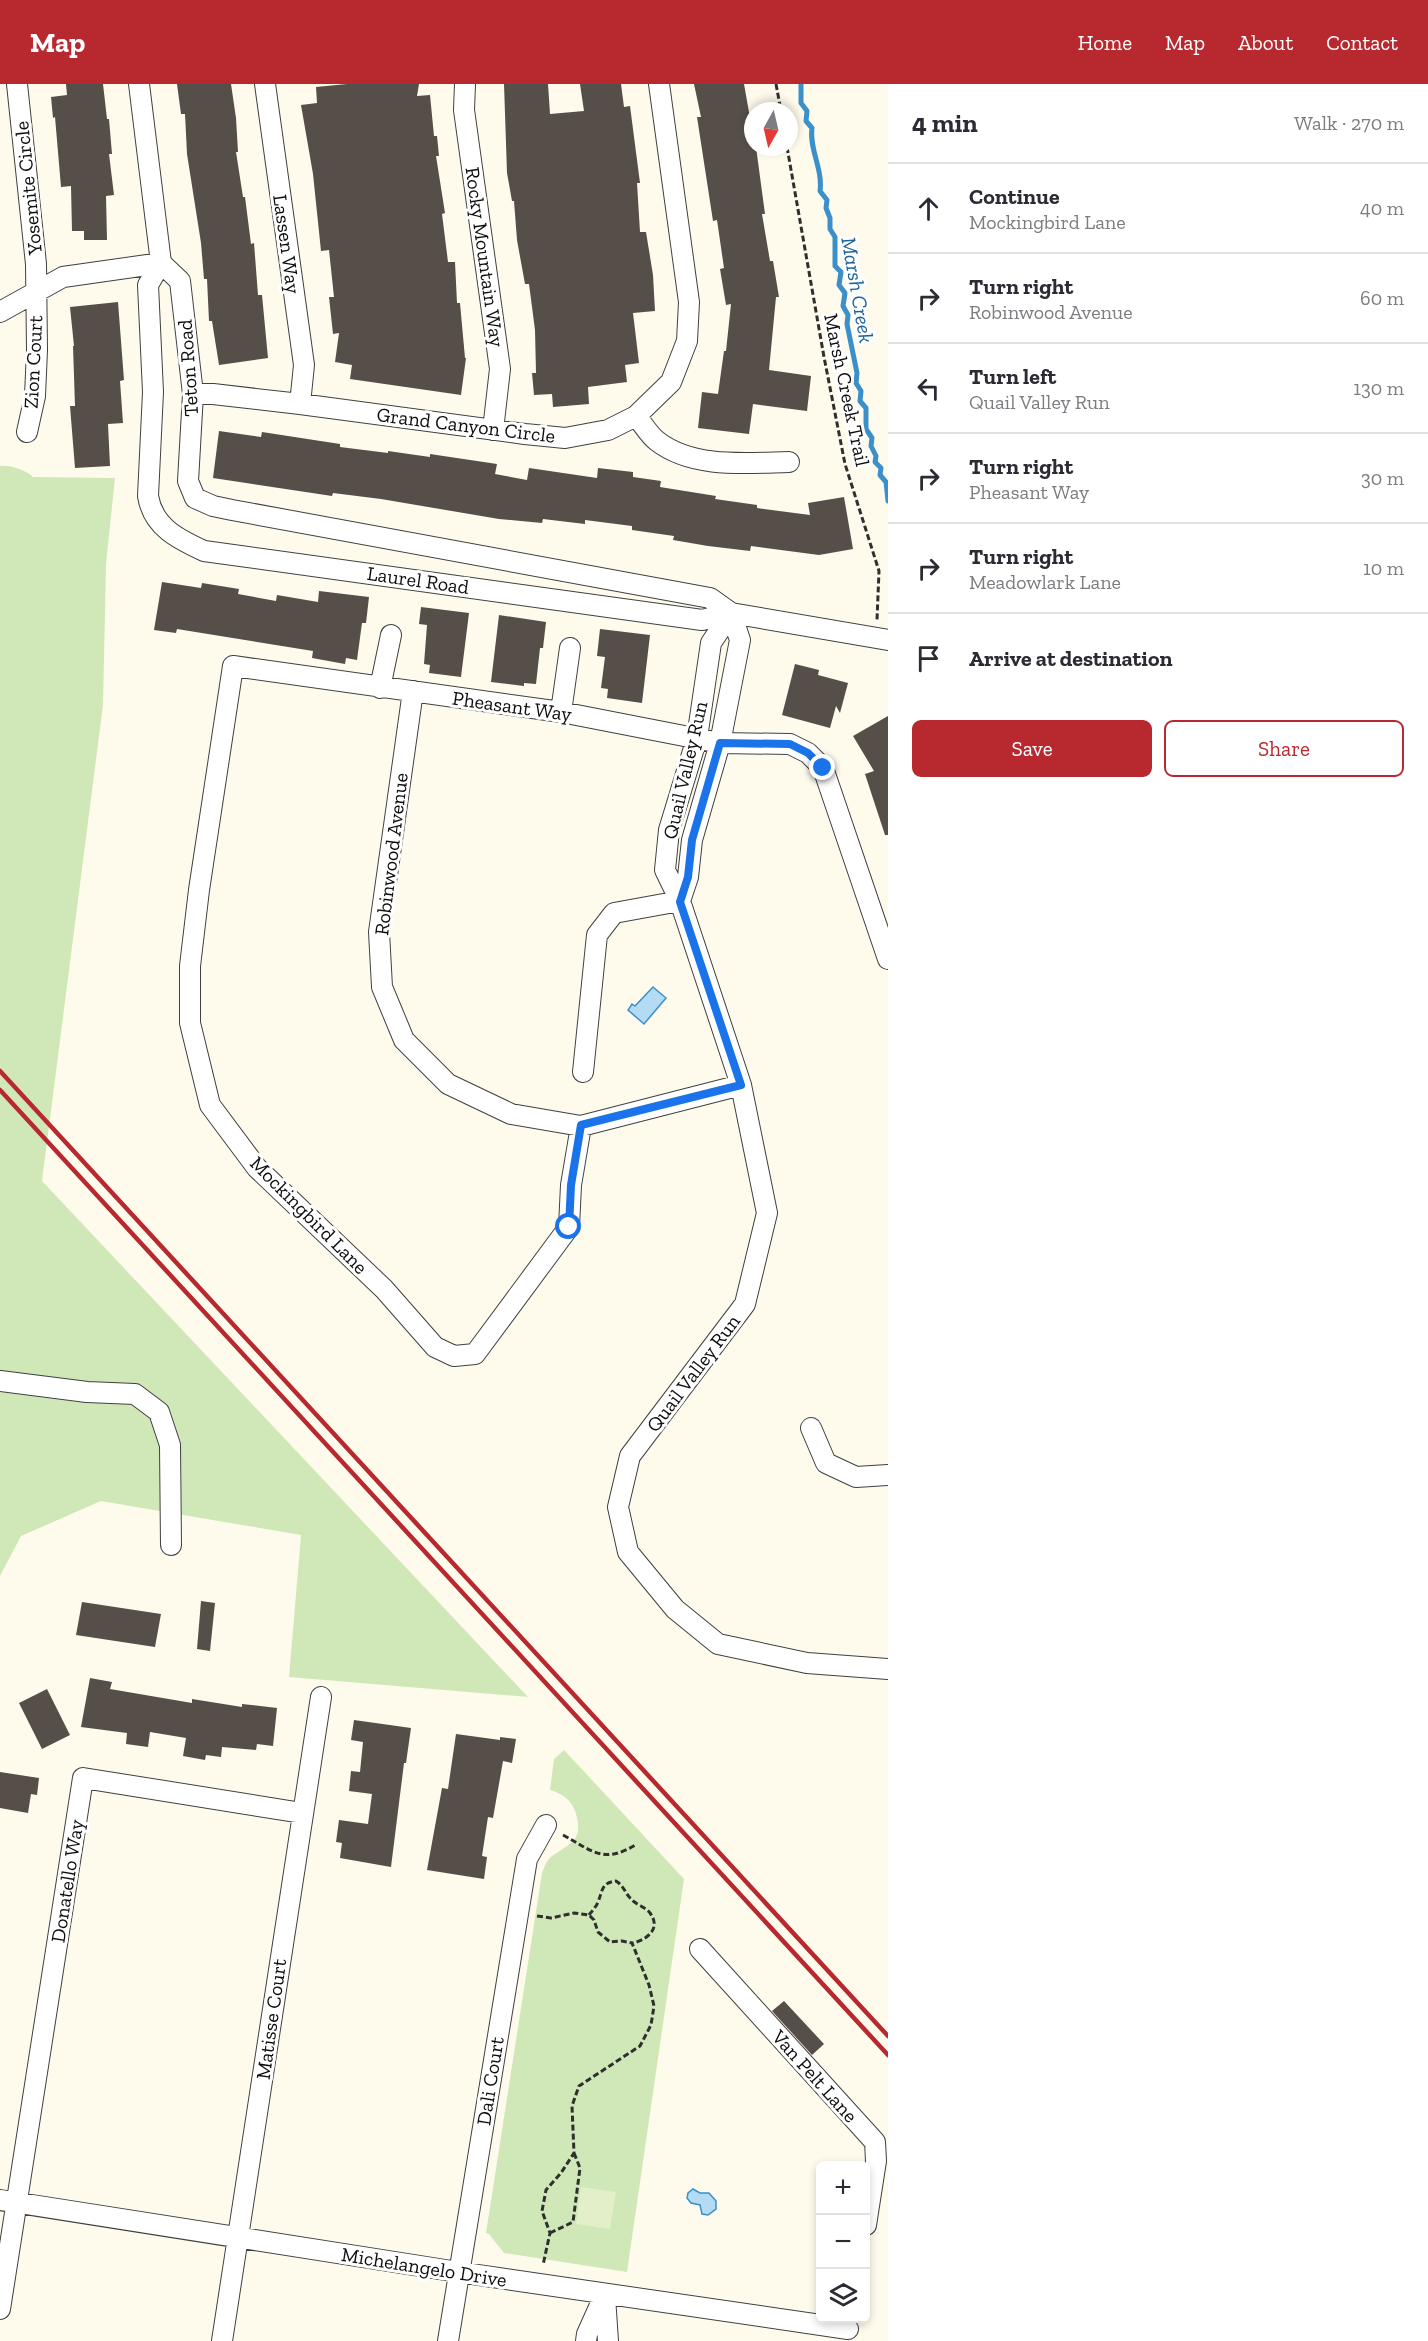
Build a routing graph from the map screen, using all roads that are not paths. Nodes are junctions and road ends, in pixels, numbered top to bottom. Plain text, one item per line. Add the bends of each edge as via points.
1 (17, 84) edge
2 (139, 84) edge
3 (265, 84) edge
4 (465, 84) edge
5 (659, 84) edge
6 (161, 263) junction
7 (36, 293) junction
8 (0, 312) edge
9 (193, 394) junction
10 (300, 404) junction
11 (636, 416) junction
12 (493, 430) junction
13 (27, 432) dead end
14 (789, 462) dead end
15 (150, 479) joint
16 (188, 481) joint
17 (731, 613) junction
18 (391, 635) dead end
19 (882, 639) edge
20 (570, 648) dead end
21 (233, 666) joint
22 (380, 688) junction
23 (413, 691) junction
24 (561, 712) junction
25 (697, 738) junction
26 (720, 743) junction
27 (680, 902) junction
28 (888, 959) edge
29 (584, 1072) dead end
30 (741, 1085) junction
31 (581, 1125) junction
32 (0, 1381) edge
33 (811, 1428) dead end
34 (888, 1475) edge
35 (171, 1545) dead end
36 (888, 1669) edge
37 (321, 1697) dead end
38 (302, 1813) junction
39 (546, 1825) road end
40 (700, 1949) dead end
41 (8, 2202) edge
42 (868, 2215) edge
43 (238, 2238) junction
44 (458, 2272) junction
45 (605, 2294) junction
46 (0, 2309) edge
47 (848, 2330) edge
48 (222, 2341) edge
49 (448, 2341) edge
50 (586, 2341) edge
51 (608, 2341) edge

1 - 7 street, Yosemite Circle
2 - 6 street
3 - 10 street, Lassen Way via 304,365
4 - 12 street, Rocky Mountain Way via 464,110 500,369
5 - 11 street, Grand Canyon Circle via 689,302 687,341 670,381
6 - 7 street, Yosemite Circle via 63,277
6 - 9 street, Teton Road via 180,281
6 - 15 street, Teton Road via 148,285 153,392
7 - 8 street, Yosemite Circle
7 - 13 street, Zion Court via 35,396
9 - 10 street, Grand Canyon Circle
9 - 16 street, Teton Road
10 - 12 street, Grand Canyon Circle
11 - 12 street, Grand Canyon Circle via 608,430 565,438
11 - 14 street via 655,440 672,452 727,463
15 - 17 street, Laurel Road via 150,510 159,523 204,551 702,620
16 - 17 street, Laurel Road via 195,498 213,506 710,598
17 - 19 street, Laurel Road
17 - 25 street, Quail Valley Run via 711,644
17 - 26 street, Quail Valley Run via 740,640
18 - 22 street
20 - 24 street
21 - 22 street, Pheasant Way
21 - 31 street, Mockingbird Lane via 199,890 190,966 190,1023 210,1105 257,1168 384,1289 435,1347 454,1356 476,1354 569,1227
22 - 23 street, Pheasant Way
23 - 24 street, Pheasant Way
23 - 31 street, Robinwood Avenue via 379,932 382,987 404,1040 448,1084 511,1114
24 - 25 street, Pheasant Way
25 - 26 street, Pheasant Way
25 - 27 street, Quail Valley Run via 669,830 665,870
26 - 27 street, Quail Valley Run via 692,840 688,877
26 - 28 street, Pheasant Way via 790,744 808,753 823,768
27 - 29 street via 614,913 597,935
27 - 30 street, Quail Valley Run
30 - 31 street, Robinwood Avenue
30 - 36 street, Quail Valley Run via 767,1213 745,1304 630,1456 618,1507 628,1552 675,1609 718,1644 807,1663
32 - 35 street via 135,1394 159,1412 170,1445
33 - 34 street via 826,1463 856,1477
37 - 38 street, Matisse Court
38 - 41 street, Donatello Way via 83,1778
38 - 43 street, Matisse Court
39 - 44 street, Dali Court via 527,1859
40 - 42 street, Van Pelt Lane via 875,2142
41 - 43 street, Michelangelo Drive
41 - 46 street
43 - 44 street, Michelangelo Drive
43 - 48 street, Matisse Court
44 - 45 street, Michelangelo Drive
44 - 49 street, Dali Court
45 - 47 street, Michelangelo Drive
45 - 50 street
45 - 51 street

